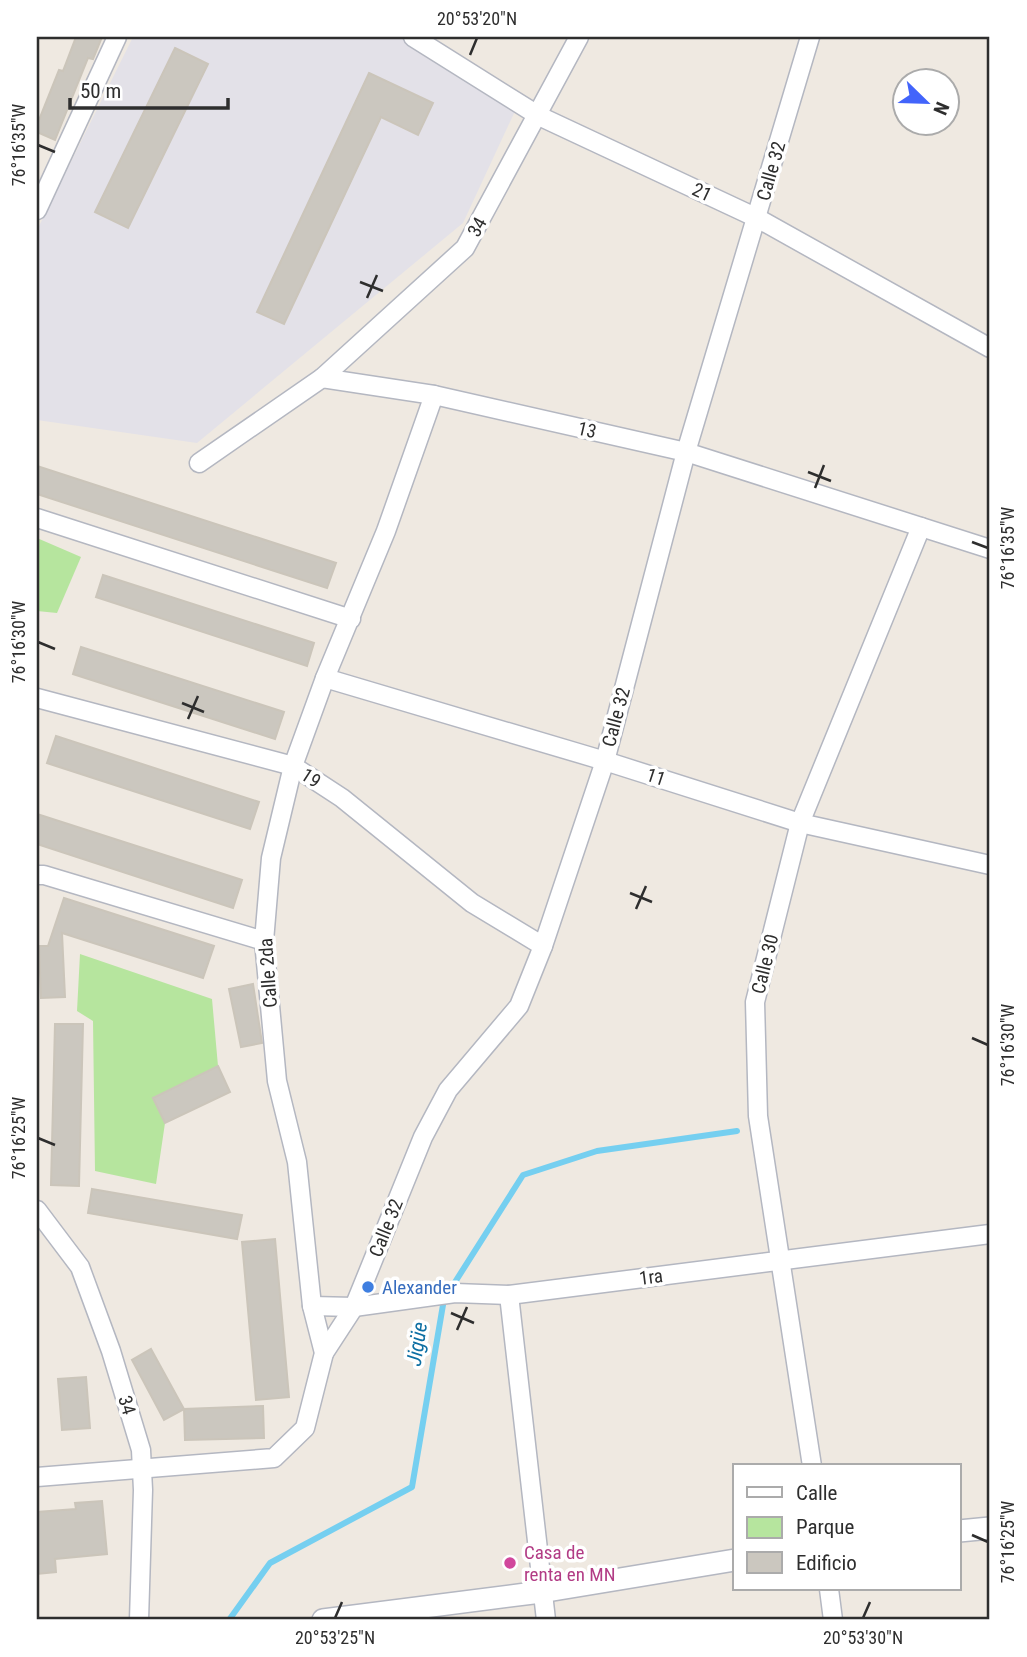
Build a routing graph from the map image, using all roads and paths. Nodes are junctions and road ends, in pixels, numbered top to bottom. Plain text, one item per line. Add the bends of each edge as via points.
1 (117, 37) edge
2 (414, 37) edge
3 (579, 37) edge
4 (810, 37) edge
5 (539, 116) junction
6 (37, 210) edge
7 (757, 218) junction
8 (990, 348) edge
9 (322, 378) junction
10 (434, 395) junction
11 (686, 452) junction
12 (199, 463) dead end
13 (37, 518) edge
14 (920, 527) junction
15 (990, 549) edge
16 (351, 619) junction
17 (324, 678) junction
18 (37, 698) edge
19 (605, 761) junction
20 (293, 766) junction
21 (800, 823) junction
22 (990, 866) edge
23 (37, 875) edge
24 (264, 941) junction
25 (543, 946) junction
26 (37, 1210) edge
27 (990, 1234) edge
28 (781, 1261) junction
29 (509, 1295) junction
30 (312, 1306) junction
31 (354, 1307) junction
32 (324, 1353) junction
33 (812, 1464) edge
34 (142, 1469) junction
35 (37, 1476) edge
36 (990, 1528) edge
37 (960, 1531) edge
38 (733, 1560) edge
39 (829, 1590) edge
40 (541, 1592) junction
41 (139, 1620) edge
42 (323, 1620) edge
43 (546, 1620) edge
44 (833, 1620) edge

1 - 6 street
2 - 5 street, 21
3 - 5 street, 34
4 - 7 street, Calle 32
5 - 7 street, 21
5 - 9 street, 34 via 465,248
7 - 8 street, 21
7 - 11 street, Calle 32
9 - 10 street, 13
9 - 12 street
10 - 11 street, 13
10 - 16 street, Calle 2da
11 - 14 street, 13
11 - 19 street, Calle 32
13 - 16 street
14 - 15 street, 13
14 - 21 street, Calle 30
16 - 17 street, Calle 2da
17 - 19 street, 11
17 - 20 street, Calle 2da
18 - 20 street, 19
19 - 21 street, 11
19 - 25 street, Calle 32
20 - 24 street, Calle 2da via 271,858
20 - 25 street, 19 via 342,798 472,903
21 - 22 street, 11
21 - 28 street, Calle 30 via 755,1002 758,1116
23 - 24 street
24 - 30 street, Calle 2da via 277,1081 297,1162
25 - 31 street, Calle 32 via 519,1006 448,1090
26 - 34 street, 34 via 80,1267 111,1350 141,1450
27 - 28 street, 1ra
28 - 29 street, 1ra
28 - 33 street, Calle 30
29 - 31 street, 1ra via 455,1293
29 - 40 street
30 - 31 street, 1ra
30 - 32 street, Calle 2da
31 - 32 street, Calle 32
32 - 34 street, Calle 2da via 305,1428 274,1458
34 - 35 street
34 - 41 street, 34
36 - 37 street
38 - 40 street
39 - 44 street
40 - 42 street
40 - 43 street

